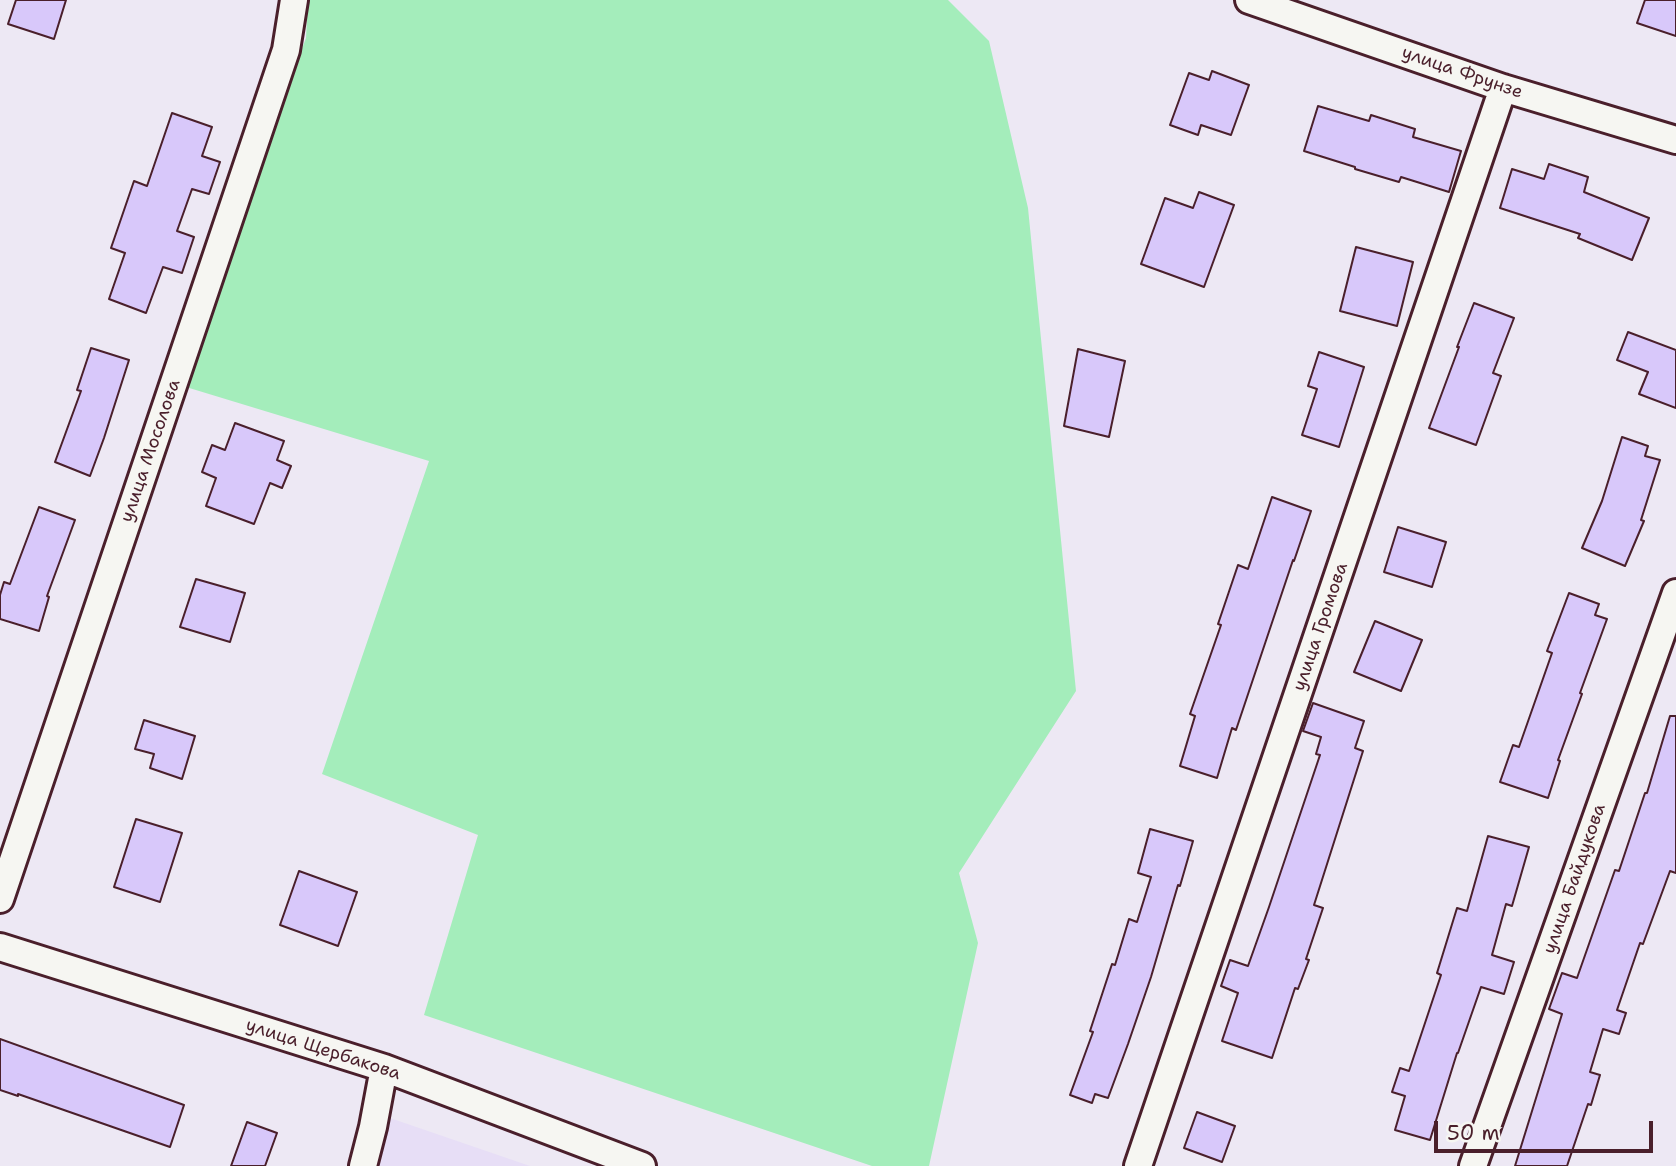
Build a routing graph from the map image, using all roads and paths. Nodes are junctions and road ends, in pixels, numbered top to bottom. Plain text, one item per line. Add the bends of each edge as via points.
1 (294, 0) edge
2 (1249, 0) edge
3 (1503, 88) junction
4 (1676, 140) edge
5 (1676, 593) edge
6 (0, 899) edge
7 (0, 947) edge
8 (384, 1068) junction
9 (363, 1166) edge
10 (642, 1166) edge
11 (1138, 1166) edge
12 (1473, 1166) edge

1 - 6 street, улица Мосолова via 286,50
2 - 3 street, улица Фрунзе
3 - 4 street, улица Фрунзе
3 - 11 street, улица Громова
5 - 12 street, улица Байдукова
7 - 8 street, улица Щербакова
8 - 9 street
8 - 10 street, улица Щербакова

